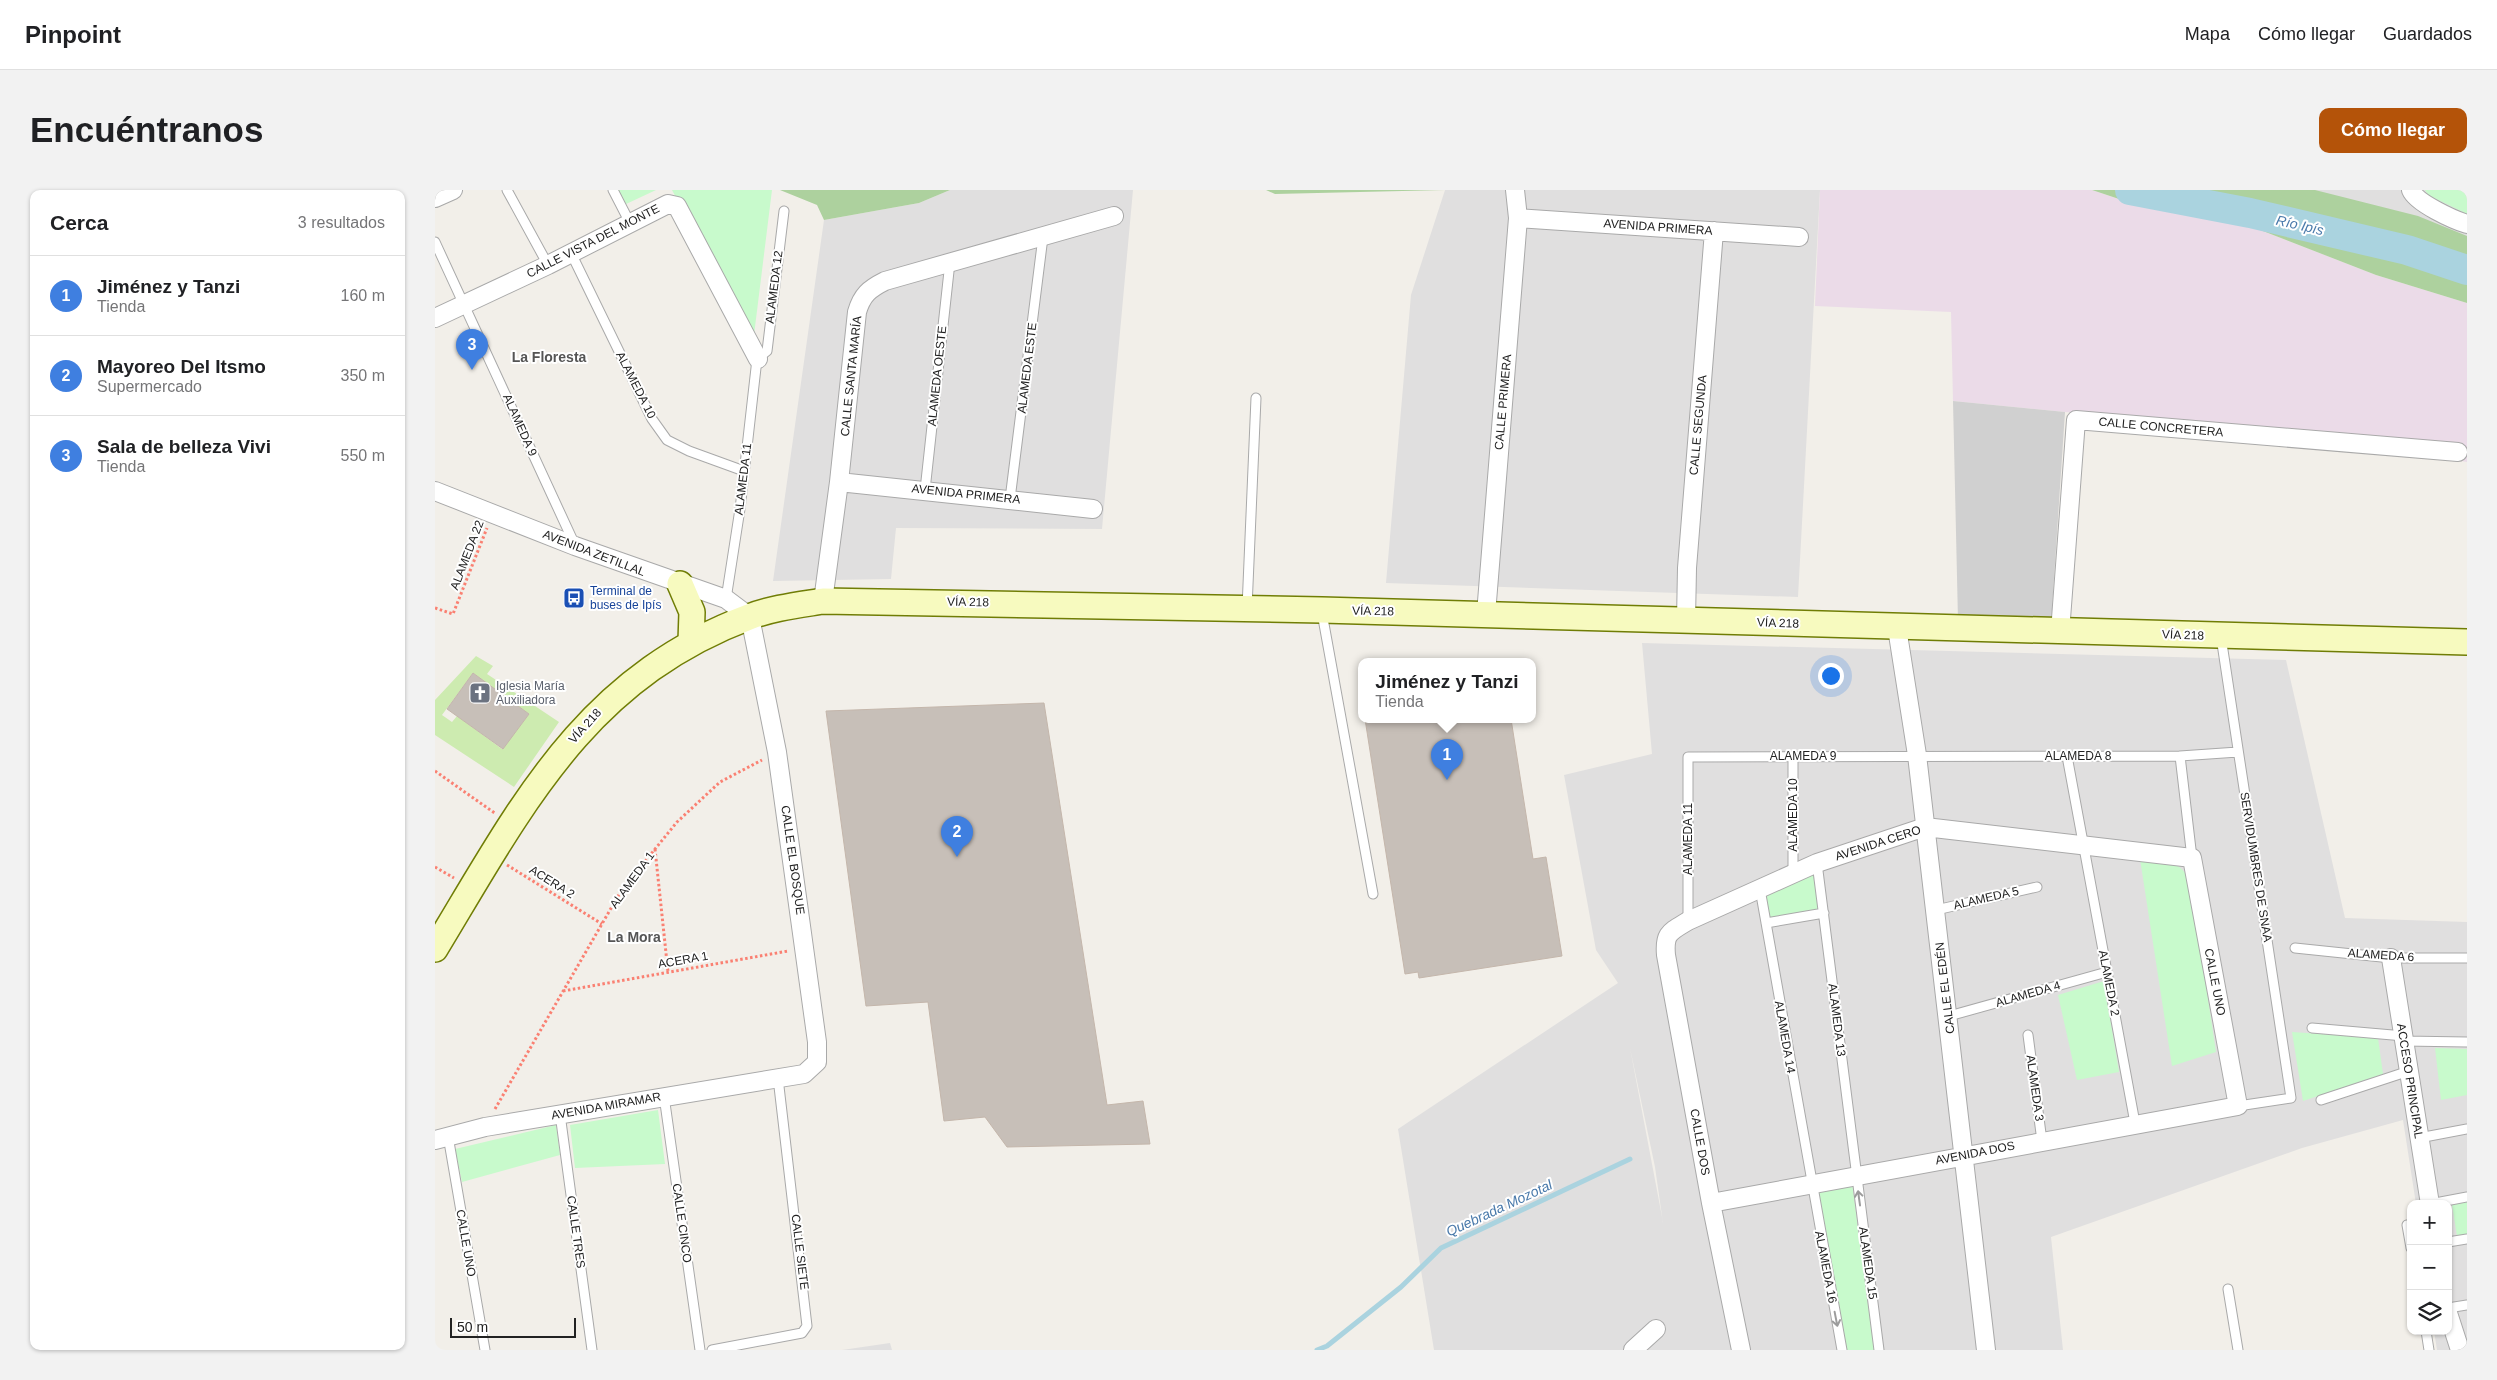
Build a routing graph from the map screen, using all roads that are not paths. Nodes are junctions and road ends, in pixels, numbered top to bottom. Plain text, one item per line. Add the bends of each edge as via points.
1 (453, 190) edge
2 (507, 190) edge
3 (613, 190) edge
4 (1515, 190) edge
5 (2413, 193) edge
6 (435, 198) edge
7 (784, 210) dead end
8 (1114, 216) dead end
9 (1518, 218) junction
10 (630, 223) junction
11 (2467, 224) edge
12 (1714, 231) junction
13 (1043, 237) junction
14 (1799, 237) dead end
15 (435, 242) edge
16 (571, 253) junction
17 (950, 262) junction
18 (548, 265) junction
19 (465, 305) junction
20 (435, 318) edge
21 (758, 359) junction
22 (1256, 398) dead end
23 (2458, 452) dead end
24 (744, 471) junction
25 (839, 482) junction
26 (925, 490) junction
27 (435, 491) edge
28 (1010, 499) junction
29 (1093, 509) dead end
30 (575, 546) junction
31 (680, 584) junction
32 (726, 599) junction
33 (823, 601) junction
34 (1247, 608) junction
35 (1322, 610) junction
36 (1485, 614) junction
37 (751, 616) junction
38 (1686, 620) junction
39 (1897, 628) junction
40 (2060, 632) junction
41 (2221, 636) junction
42 (691, 642) junction
43 (2467, 642) edge
44 (2238, 752) junction
45 (1917, 755) junction
46 (1793, 756) junction
47 (2067, 756) junction
48 (2180, 756) junction
49 (1688, 757) joint
50 (1925, 827) junction
51 (2082, 843) junction
52 (2192, 858) junction
53 (1817, 863) junction
54 (1793, 874) junction
55 (2037, 887) dead end
56 (1760, 889) junction
57 (1373, 894) dead end
58 (1935, 910) junction
59 (1824, 913) junction
60 (1688, 921) junction
61 (1765, 923) junction
62 (1669, 933) joint
63 (2295, 948) dead end
64 (435, 949) edge
65 (2391, 958) junction
66 (2467, 958) edge
67 (2107, 972) junction
68 (1949, 1016) junction
69 (2312, 1028) dead end
70 (2028, 1035) dead end
71 (2404, 1038) junction
72 (2467, 1042) edge
73 (2409, 1071) junction
74 (778, 1078) junction
75 (664, 1096) junction
76 (2321, 1100) dead end
77 (2238, 1106) junction
78 (560, 1114) junction
79 (2135, 1124) junction
80 (2467, 1129) edge
81 (441, 1138) edge
82 (2419, 1138) junction
83 (2042, 1141) junction
84 (1965, 1155) junction
85 (1856, 1176) junction
86 (1811, 1185) junction
87 (2467, 1197) edge
88 (2429, 1200) edge
89 (2451, 1200) edge
90 (1711, 1203) junction
91 (2467, 1240) edge
92 (2452, 1242) edge
93 (2228, 1288) dead end
94 (2467, 1305) edge
95 (2452, 1307) edge
96 (2452, 1326) edge
97 (1655, 1329) dead end
98 (2427, 1335) edge
99 (485, 1350) edge
100 (592, 1350) edge
101 (699, 1350) edge
102 (713, 1350) edge
103 (1633, 1350) edge
104 (1741, 1350) edge
105 (1842, 1350) edge
106 (1879, 1350) edge
107 (1986, 1350) edge
108 (2238, 1350) edge
109 (2429, 1350) edge
110 (2460, 1350) edge

1 - 6 street
2 - 18 lane
3 - 10 lane
4 - 9 street, CALLE PRIMERA
5 - 11 street
7 - 21 lane, ALAMEDA 12 via 767,350
8 - 13 street, CALLE SANTA MARÍA
9 - 12 street, AVENIDA PRIMERA
9 - 36 street, CALLE PRIMERA
10 - 16 street, CALLE VISTA DEL MONTE
10 - 21 street, CALLE VISTA DEL MONTE via 668,204 677,206
12 - 14 street, AVENIDA PRIMERA
12 - 38 street, CALLE SEGUNDA via 1687,568
13 - 17 street, CALLE SANTA MARÍA
13 - 28 lane, ALAMEDA ESTE
15 - 19 lane
16 - 18 street, CALLE VISTA DEL MONTE
16 - 24 lane, ALAMEDA 10 via 652,419 667,440
17 - 25 street, CALLE SANTA MARÍA via 885,281 861,298
17 - 26 lane, ALAMEDA OESTE
18 - 19 street, CALLE VISTA DEL MONTE
19 - 20 street, CALLE VISTA DEL MONTE
19 - 30 lane, ALAMEDA 9
21 - 24 lane, ALAMEDA 11
22 - 34 lane
23 - 40 street, CALLE CONCRETERA via 2076,420
24 - 32 lane, ALAMEDA 11
25 - 26 street, AVENIDA PRIMERA
25 - 33 street, CALLE SANTA MARÍA
26 - 28 street, AVENIDA PRIMERA
27 - 30 street, AVENIDA ZETILLAL
28 - 29 street, AVENIDA PRIMERA
30 - 31 street, AVENIDA ZETILLAL
31 - 32 street, AVENIDA ZETILLAL
31 - 42 main road via 692,612
32 - 37 street, AVENIDA ZETILLAL
33 - 34 main road, VÍA 218
33 - 37 main road, VÍA 218
34 - 35 main road, VÍA 218
35 - 36 main road, VÍA 218
35 - 57 lane
36 - 38 main road, VÍA 218
37 - 42 main road, VÍA 218
37 - 74 street, CALLE EL BOSQUE via 777,752 817,1042 817,1062 803,1074
38 - 39 main road, VÍA 218
39 - 40 main road, VÍA 218
39 - 45 street, CALLE EL EDÉN
40 - 41 main road, VÍA 218
41 - 43 main road, VÍA 218
41 - 44 lane, SERVIDUMBRES DE SNAA
42 - 64 main road, VÍA 218 via 637,677 600,708 559,755 511,824
44 - 48 lane, ALAMEDA 8
44 - 77 lane, SERVIDUMBRES DE SNAA via 2291,1098
45 - 46 lane, ALAMEDA 9
45 - 47 lane, ALAMEDA 8
45 - 50 street, CALLE EL EDÉN
46 - 49 lane, ALAMEDA 9
46 - 54 lane, ALAMEDA 10
47 - 48 lane, ALAMEDA 8
47 - 51 lane, ALAMEDA 2
48 - 52 lane
49 - 60 lane, ALAMEDA 11
50 - 51 street, AVENIDA CERO
50 - 53 street, AVENIDA CERO
50 - 58 street, CALLE EL EDÉN
51 - 52 street, AVENIDA CERO
51 - 67 lane, ALAMEDA 2
52 - 77 street, CALLE UNO
53 - 54 street, AVENIDA CERO
53 - 59 lane, ALAMEDA 13
54 - 56 street, AVENIDA CERO
55 - 58 lane, ALAMEDA 5
56 - 60 street, AVENIDA CERO
56 - 61 lane, ALAMEDA 14
58 - 68 street, CALLE EL EDÉN
59 - 61 lane
59 - 85 lane, ALAMEDA 13
60 - 62 street, AVENIDA CERO
61 - 86 lane, ALAMEDA 14
62 - 90 street, CALLE DOS via 1665,942 1666,955
63 - 65 lane, ALAMEDA 6
65 - 66 lane, ALAMEDA 6
65 - 71 street, ACCESO PRINCIPAL
67 - 68 lane, ALAMEDA 4
67 - 79 lane, ALAMEDA 2
68 - 84 street, CALLE EL EDÉN
69 - 71 lane
70 - 83 lane, ALAMEDA 3
71 - 72 lane
71 - 73 street, ACCESO PRINCIPAL
73 - 76 lane
73 - 82 street, ACCESO PRINCIPAL
74 - 75 street, AVENIDA MIRAMAR
74 - 102 lane, CALLE SIETE via 807,1326 802,1333
75 - 78 street, AVENIDA MIRAMAR
75 - 101 lane, CALLE CINCO
77 - 79 street, AVENIDA DOS
78 - 81 street, AVENIDA MIRAMAR via 485,1126
78 - 100 lane, CALLE TRES
79 - 83 street, AVENIDA DOS
80 - 82 lane
81 - 99 lane, CALLE UNO
82 - 88 street, ACCESO PRINCIPAL
83 - 84 street, AVENIDA DOS
84 - 85 street, AVENIDA DOS
84 - 107 street, CALLE EL EDÉN
85 - 86 street, AVENIDA DOS
106 -> 85 lane, ALAMEDA 15
86 - 90 street, AVENIDA DOS
86 -> 105 lane, ALAMEDA 16
87 - 89 lane
90 - 104 street, CALLE DOS
91 - 92 lane
93 - 108 lane
94 - 95 lane
96 - 110 street
97 - 103 street
98 - 109 lane

